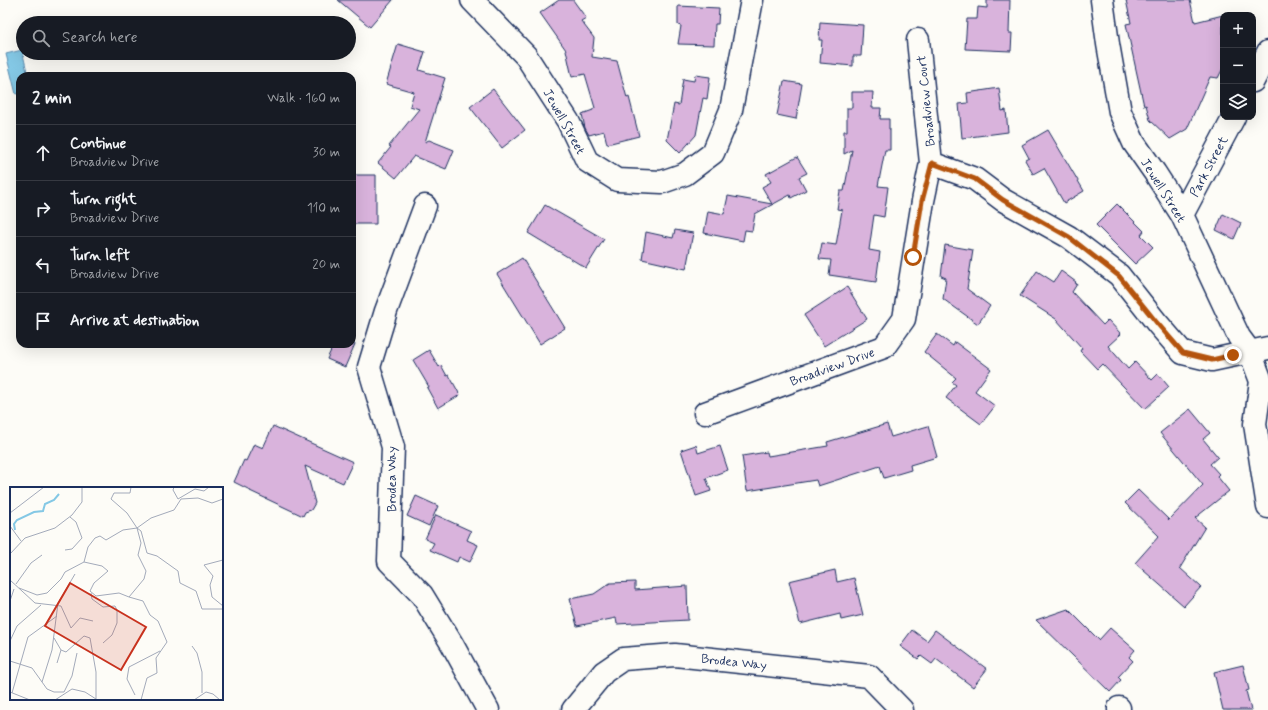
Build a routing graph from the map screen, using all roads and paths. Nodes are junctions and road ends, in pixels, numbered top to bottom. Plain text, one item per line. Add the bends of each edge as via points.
1 (472, 0) edge
2 (752, 0) edge
3 (1102, 0) edge
4 (918, 40) dead end
5 (1268, 52) edge
6 (1256, 75) edge
7 (1232, 120) edge
8 (932, 163) junction
9 (425, 206) dead end
10 (1182, 215) junction
11 (1259, 350) edge
12 (705, 412) dead end
13 (1268, 507) edge
14 (488, 710) edge
15 (573, 710) edge
16 (902, 710) edge

1 - 2 street, Jewell Street via 526,56 568,121 587,161 617,180 662,182 686,174 713,153 732,110
3 - 10 street, Jewell Street via 1120,112 1134,143
4 - 8 street, Broadview Court
5 - 6 street
7 - 10 street, Park Street
8 - 11 street via 975,179 1003,200 1069,237 1119,276 1183,353 1212,360
8 - 12 street, Broadview Drive via 922,201 904,319 884,347
9 - 14 street, Brodea Way via 386,310 369,366 393,448 390,561 422,596
10 - 11 street, Jewell Street via 1239,337
11 - 13 street, Jewell Street via 1261,381 1255,424
15 - 16 street, Brodea Way via 604,672 623,660 675,655 869,676

